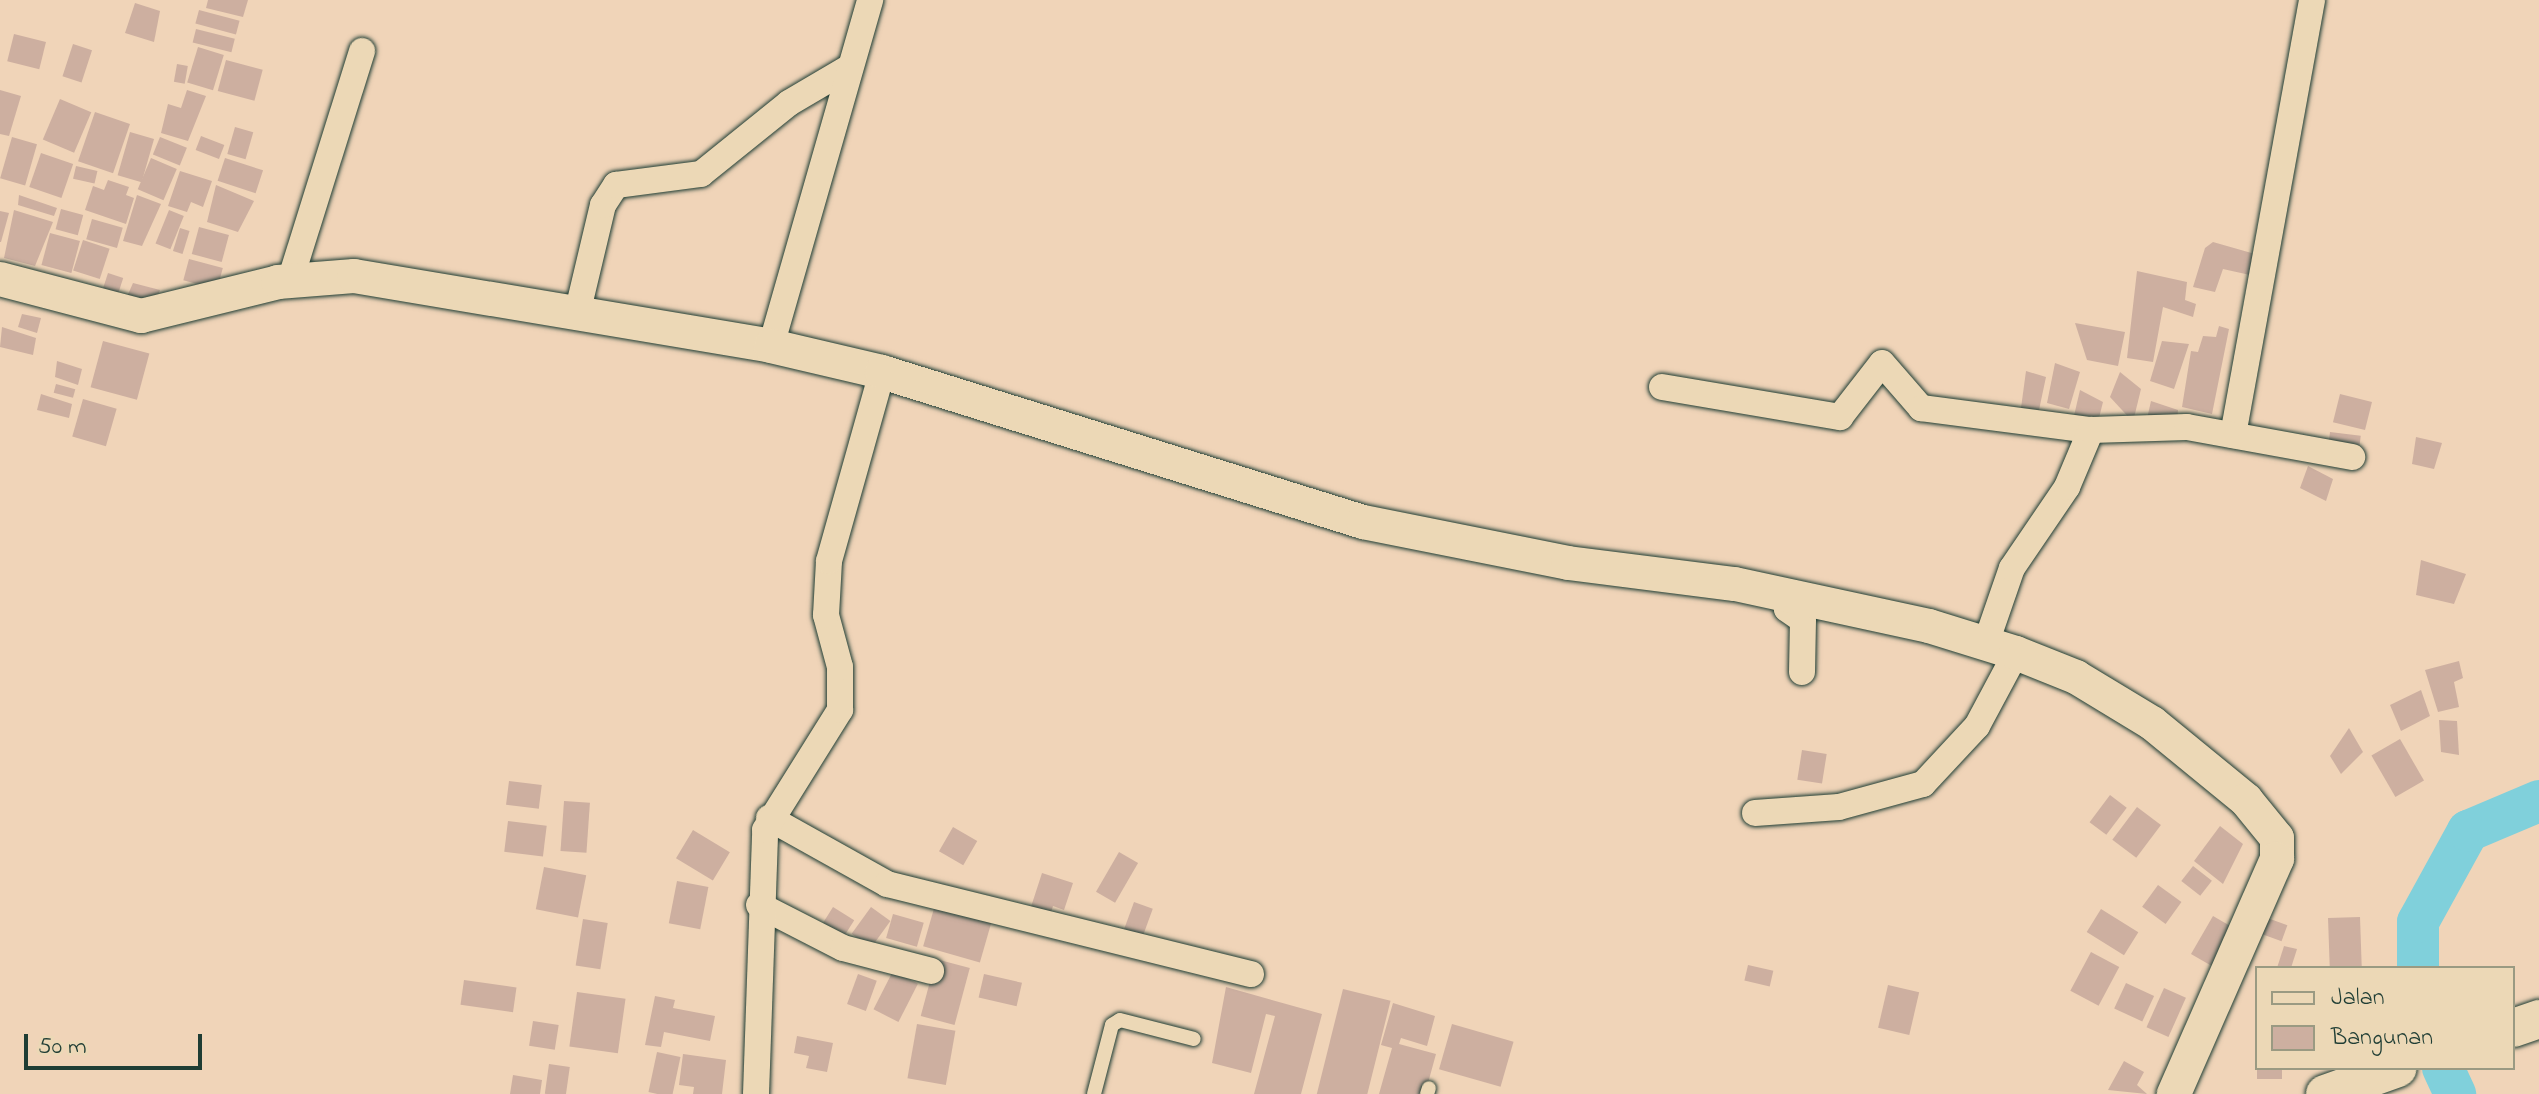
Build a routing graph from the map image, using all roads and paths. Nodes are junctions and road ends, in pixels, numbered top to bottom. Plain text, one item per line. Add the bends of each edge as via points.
1 (870, 0) edge
2 (2312, 0) edge
3 (362, 51) dead end
4 (850, 67) junction
5 (0, 279) edge
6 (290, 281) junction
7 (577, 314) junction
8 (771, 346) junction
9 (882, 372) junction
10 (1662, 387) dead end
11 (2091, 430) junction
12 (2233, 435) junction
13 (2352, 457) dead end
14 (1784, 595) junction
15 (2001, 648) junction
16 (1802, 672) dead end
17 (1755, 813) dead end
18 (769, 818) junction
19 (759, 905) junction
20 (931, 971) dead end
21 (1251, 974) dead end
22 (2539, 1019) edge
23 (2515, 1027) edge
24 (1194, 1039) dead end
25 (2392, 1070) edge
26 (756, 1094) edge
27 (1094, 1094) edge
28 (2174, 1094) edge
29 (2325, 1094) edge

1 - 4 street
2 - 12 street
3 - 6 street
4 - 7 street via 789,103 701,174 637,177 616,185 603,205
4 - 8 street
5 - 6 street via 141,316
6 - 7 street via 354,276
7 - 8 street
8 - 9 street
9 - 14 street via 1363,522 1568,563
9 - 18 street via 829,561 826,615 840,667 840,710 818,754
10 - 11 street via 1840,417 1882,363 1921,408
11 - 12 street via 2187,427
11 - 15 street via 2067,487 2012,568
12 - 13 street
14 - 15 street
14 - 16 street via 1787,609 1803,620
15 - 17 street via 1977,726 1923,784 1839,807
15 - 28 street via 2076,677 2152,723 2246,800 2277,838 2277,859
18 - 19 street
18 - 21 street via 887,884
19 - 20 street via 843,948
19 - 26 street
22 - 23 main road
24 - 27 lane via 1120,1020 1112,1025
25 - 29 main road

